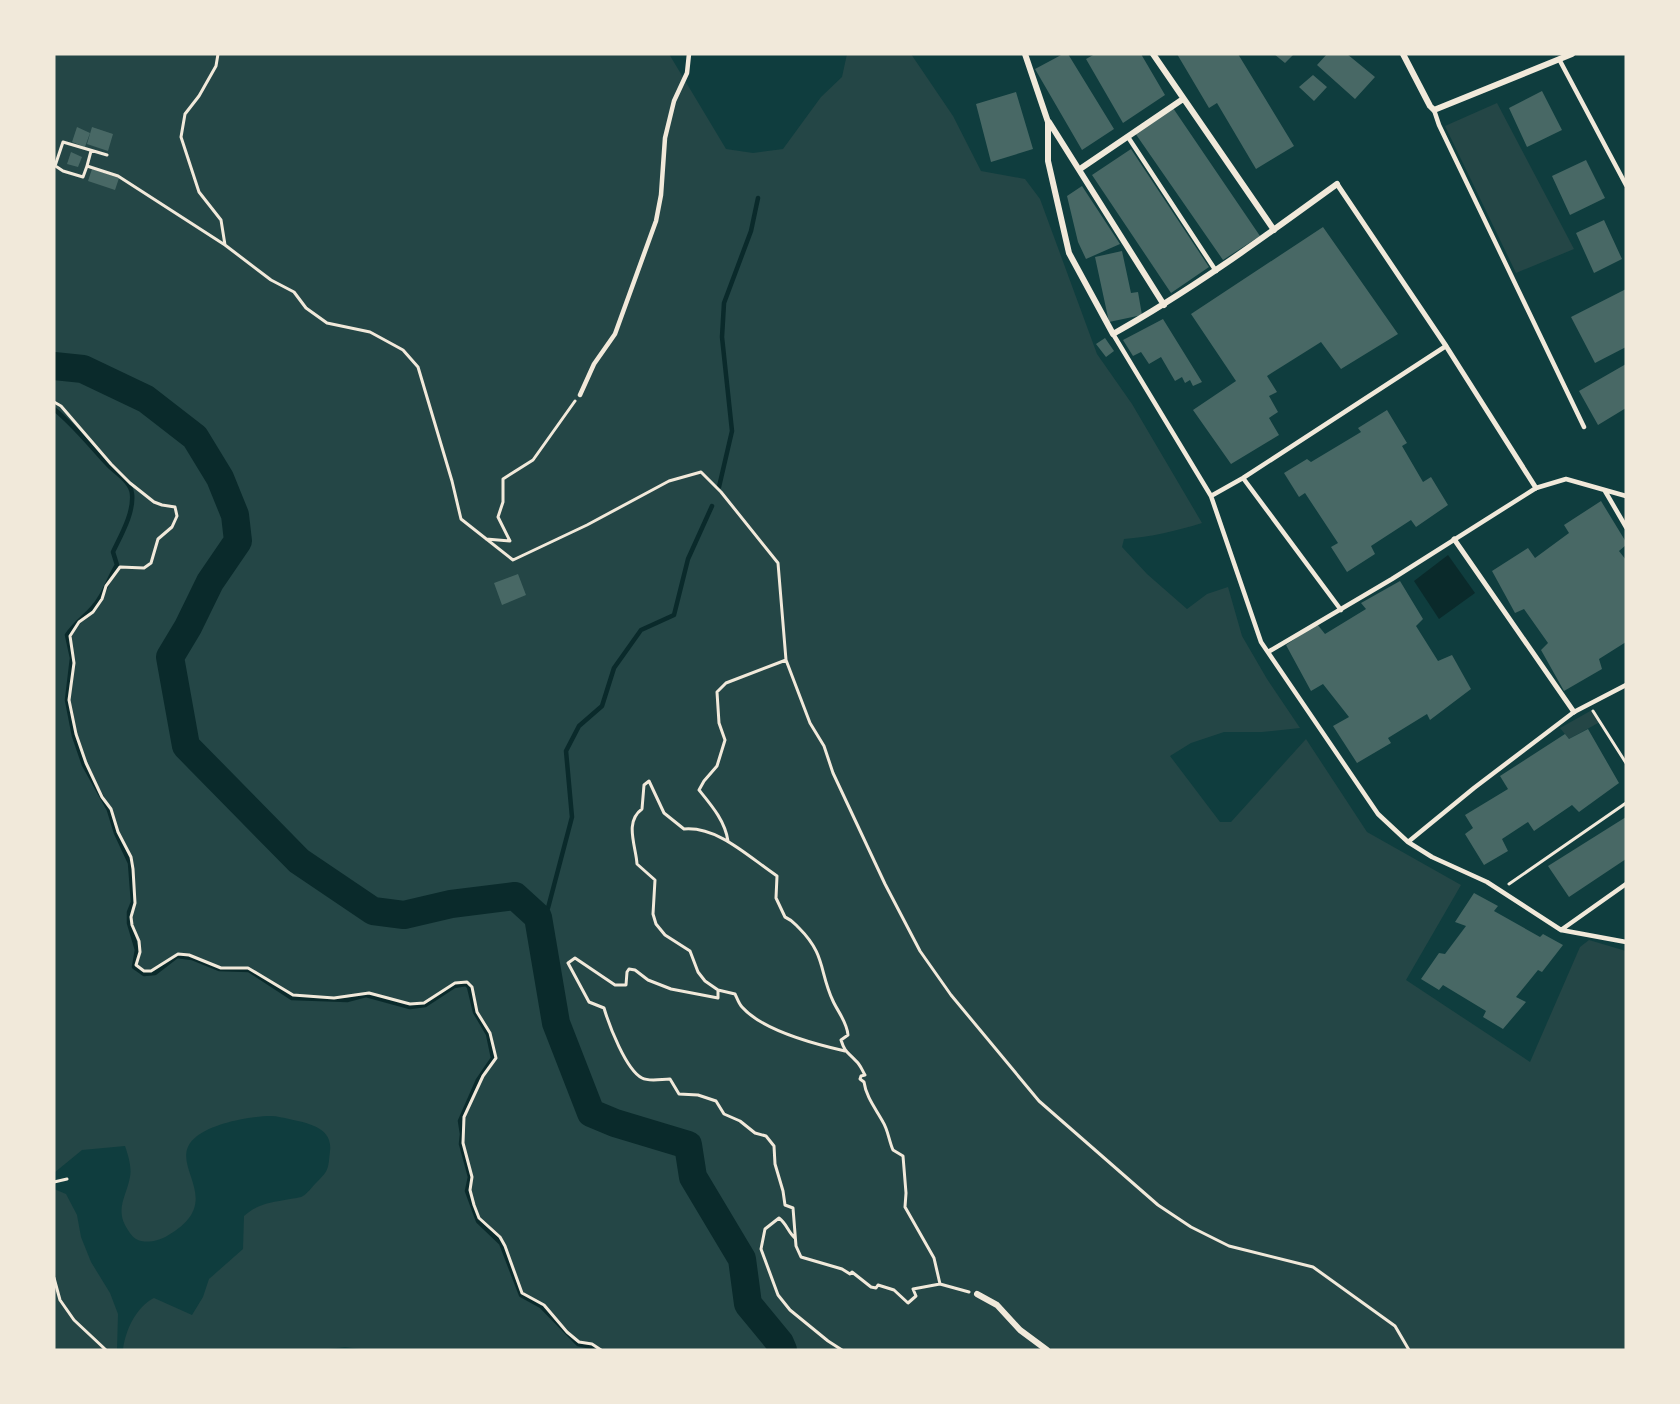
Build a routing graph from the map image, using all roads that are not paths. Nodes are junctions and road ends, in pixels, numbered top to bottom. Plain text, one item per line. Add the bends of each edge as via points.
1 (689, 54) edge
2 (1025, 54) edge
3 (1153, 54) edge
4 (1402, 54) edge
5 (1572, 54) edge
6 (1559, 59) junction
7 (1183, 99) junction
8 (1434, 110) junction
9 (1048, 122) junction
10 (1128, 137) junction
11 (1080, 170) junction
12 (1338, 184) joint
13 (1626, 185) edge
14 (1274, 230) junction
15 (1215, 271) junction
16 (1164, 305) junction
17 (1113, 334) junction
18 (1446, 346) junction
19 (580, 395) road end
20 (1584, 427) dead end
21 (1243, 478) junction
22 (1536, 488) junction
23 (1605, 490) junction
24 (1211, 496) junction
25 (1626, 496) edge
26 (1626, 527) edge
27 (1454, 539) junction
28 (1341, 610) junction
29 (1268, 652) junction
30 (1626, 685) edge
31 (1574, 712) junction
32 (1408, 842) junction
33 (1626, 884) edge
34 (1561, 930) junction
35 (1626, 942) edge
36 (977, 1294) road end
37 (1047, 1350) edge

1 - 19 lane via 687,73 674,101 665,138 656,221 615,334 594,364
2 - 9 street
3 - 7 street
4 - 8 street
5 - 6 street
6 - 8 street
6 - 13 lane
7 - 10 street
7 - 14 street
8 - 20 lane
9 - 11 street
9 - 17 street via 1048,161 1069,253
10 - 11 street
10 - 15 lane
11 - 16 street
12 - 14 street
12 - 18 street
14 - 15 street
15 - 16 street
16 - 17 street
17 - 24 lane
18 - 21 lane
18 - 22 street
21 - 24 lane
21 - 28 lane
22 - 23 lane via 1566,479
22 - 27 lane
23 - 25 lane
23 - 26 lane
24 - 29 lane via 1261,642
27 - 28 lane
27 - 31 street
28 - 29 lane
29 - 32 lane via 1378,814
30 - 31 lane
31 - 32 lane
32 - 34 lane via 1501,890
33 - 34 lane
34 - 35 lane
36 - 37 street via 997,1305 1020,1330

